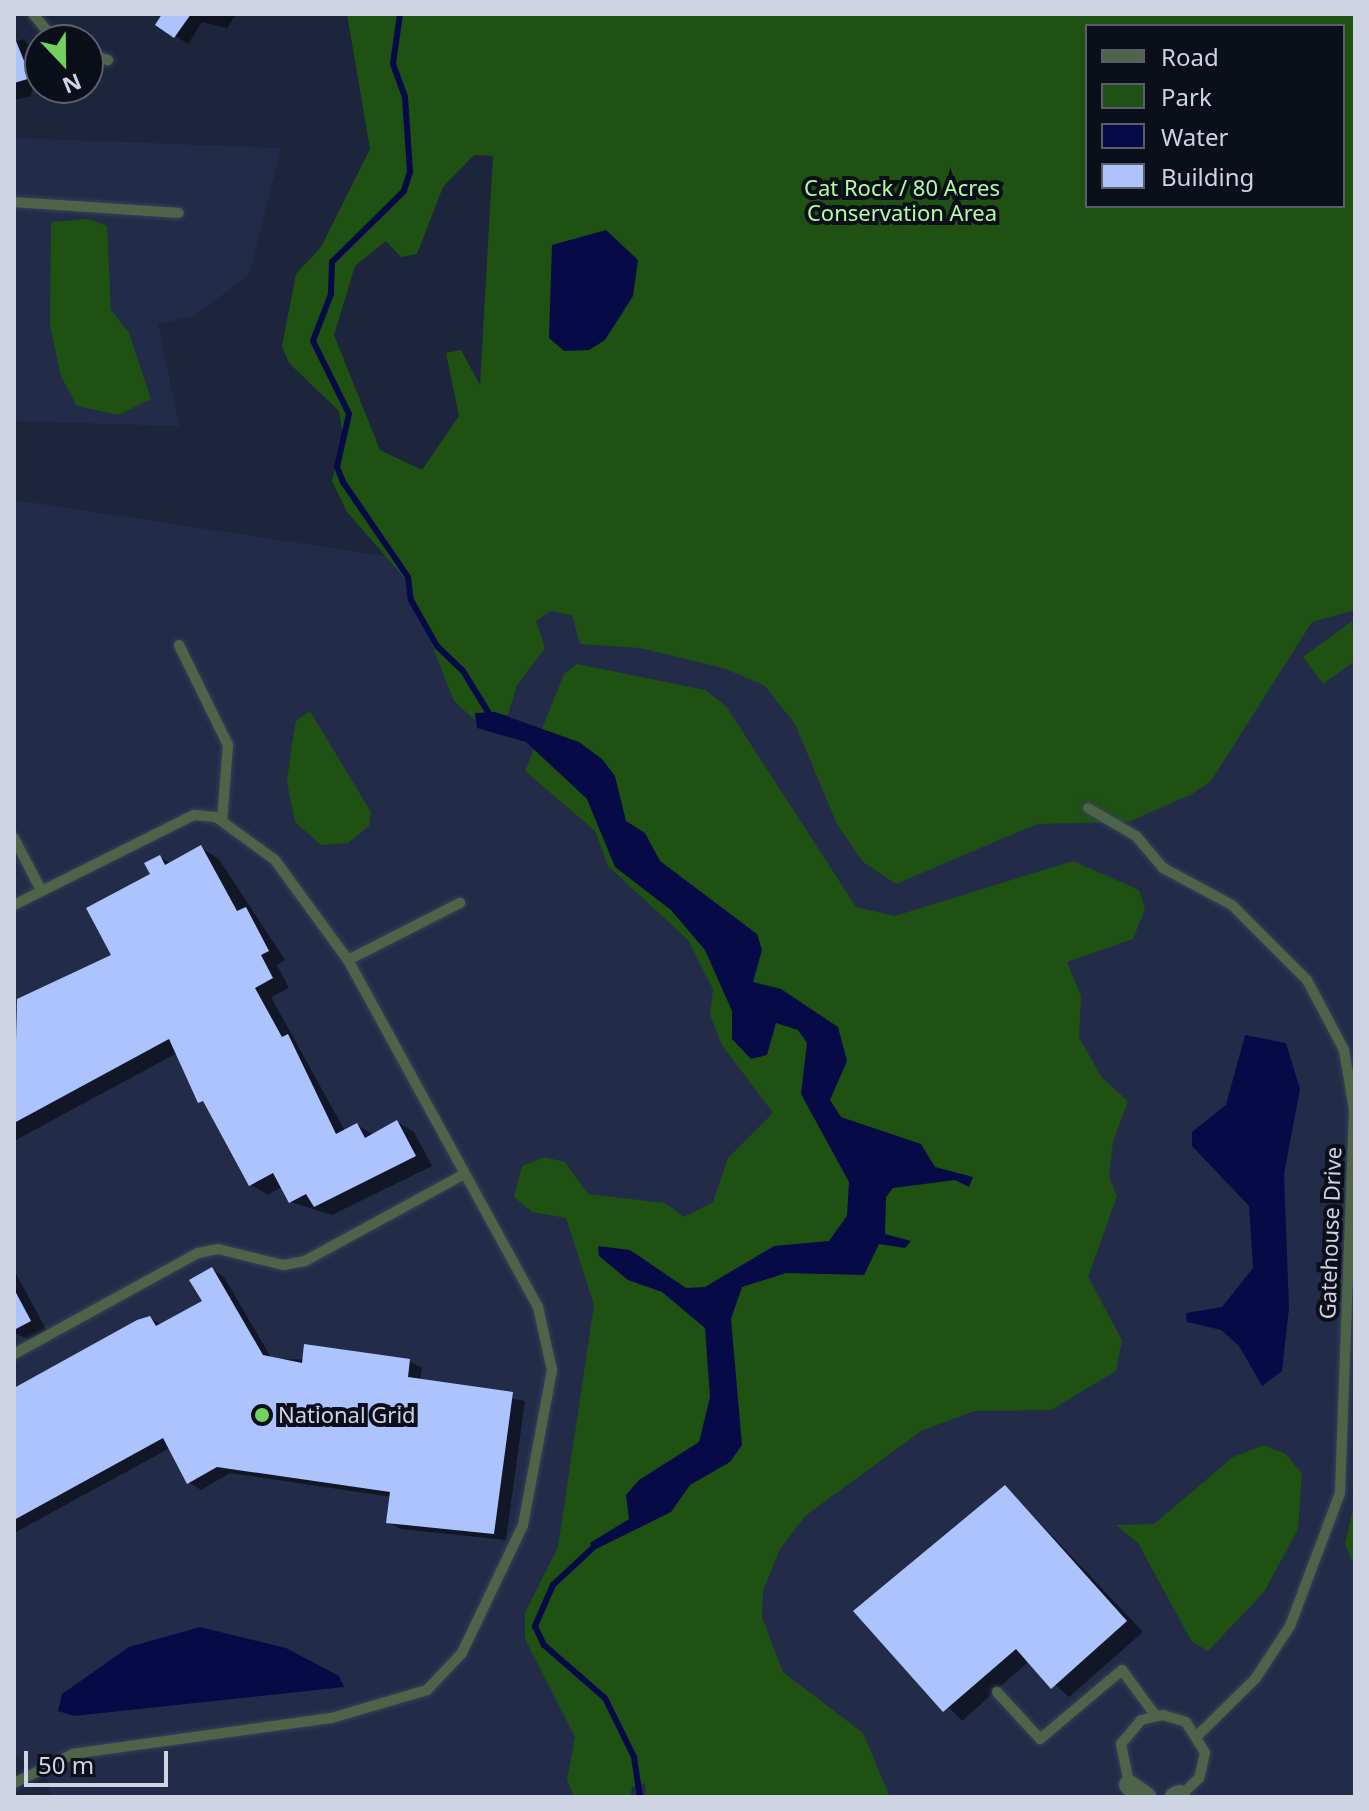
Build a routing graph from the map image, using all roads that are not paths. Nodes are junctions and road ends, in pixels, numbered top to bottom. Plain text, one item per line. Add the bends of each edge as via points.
1 (104, 59) edge
2 (108, 60) dead end
3 (14, 202) edge
4 (179, 213) dead end
5 (179, 645) dead end
6 (1088, 808) dead end
7 (222, 821) junction
8 (14, 838) edge
9 (41, 890) junction
10 (460, 903) dead end
11 (14, 905) edge
12 (348, 960) junction
13 (463, 1175) junction
14 (14, 1354) edge
15 (1351, 1370) edge
16 (997, 1692) dead end
17 (1155, 1715) junction
18 (1198, 1735) junction
19 (14, 1783) edge
20 (1136, 1793) edge
21 (1178, 1796) edge

1 - 2 lane
3 - 4 lane
5 - 7 lane via 228,745
6 - 15 lane, Gatehouse Drive via 1136,836 1163,868 1257,925 1307,980 1344,1050 1354,1110
7 - 9 lane via 172,820
7 - 12 lane via 275,860
8 - 9 lane
9 - 11 lane
10 - 12 lane
12 - 13 lane
13 - 14 lane via 305,1261 283,1265 218,1249 198,1253
13 - 19 lane via 538,1307 552,1370 523,1525 462,1653 427,1690 394,1704 73,1754
15 - 18 lane, Gatehouse Drive via 1340,1493 1310,1587 1255,1679
16 - 17 lane via 1040,1739 1122,1670
17 - 18 lane via 1177,1718
17 - 20 lane via 1133,1726 1121,1744
18 - 21 lane via 1204,1764

